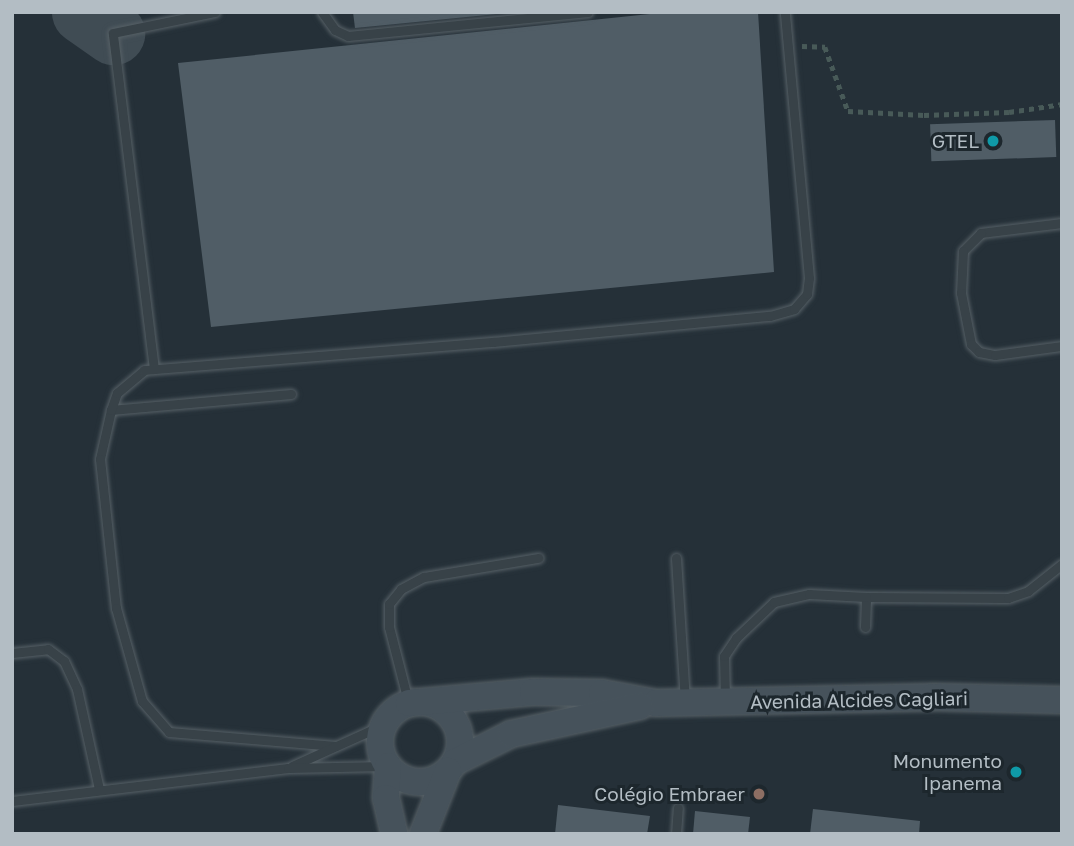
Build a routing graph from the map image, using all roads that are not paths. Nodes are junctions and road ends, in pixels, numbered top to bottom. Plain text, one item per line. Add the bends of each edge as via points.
1 (215, 12) edge
2 (322, 12) edge
3 (588, 12) edge
4 (785, 12) edge
5 (1062, 223) edge
6 (1062, 346) edge
7 (153, 369) junction
8 (291, 394) dead end
9 (111, 410) junction
10 (538, 558) dead end
11 (676, 558) dead end
12 (1062, 564) edge
13 (866, 597) junction
14 (865, 627) dead end
15 (12, 653) edge
16 (1062, 700) edge
17 (725, 701) junction
18 (409, 703) junction
19 (656, 703) junction
20 (685, 703) junction
21 (383, 725) junction
22 (335, 746) junction
23 (388, 766) junction
24 (452, 766) junction
25 (288, 768) junction
26 (99, 789) junction
27 (12, 801) edge
28 (678, 808) dead end
29 (394, 834) edge
30 (423, 834) edge
31 (676, 834) edge

1 - 7 lane via 113,33
2 - 3 lane via 335,30 348,36
4 - 7 lane via 809,278 807,294 794,309 770,316 507,341
5 - 6 lane via 981,233 969,241 963,251 961,293 971,344 979,352 995,355
7 - 9 lane via 134,375 117,393
8 - 9 lane
9 - 22 lane via 100,459 116,608 142,701 169,732
10 - 18 lane via 424,577 401,589 389,604 389,627
11 - 20 lane
12 - 13 lane via 1028,592 1008,598
13 - 14 lane
13 - 17 lane via 810,594 774,602 724,656
15 - 26 lane via 48,649 64,661 77,689
16 - 17 main road, Avenida Alcides Cagliari
17 - 20 main road, Avenida Alcides Cagliari
18 - 19 main road, Avenida Alcides Cagliari via 533,692 603,693
18 - 21 main road
18 - 24 main road via 433,703 452,717 460,740
19 - 20 main road, Avenida Alcides Cagliari
19 - 24 main road, Avenida Alcides Cagliari via 511,734
21 - 22 lane
21 - 23 main road via 380,746
22 - 25 lane
23 - 24 main road via 417,782
23 - 25 lane
23 - 29 main road via 386,798
24 - 30 main road
25 - 26 lane
26 - 27 lane
28 - 31 lane

